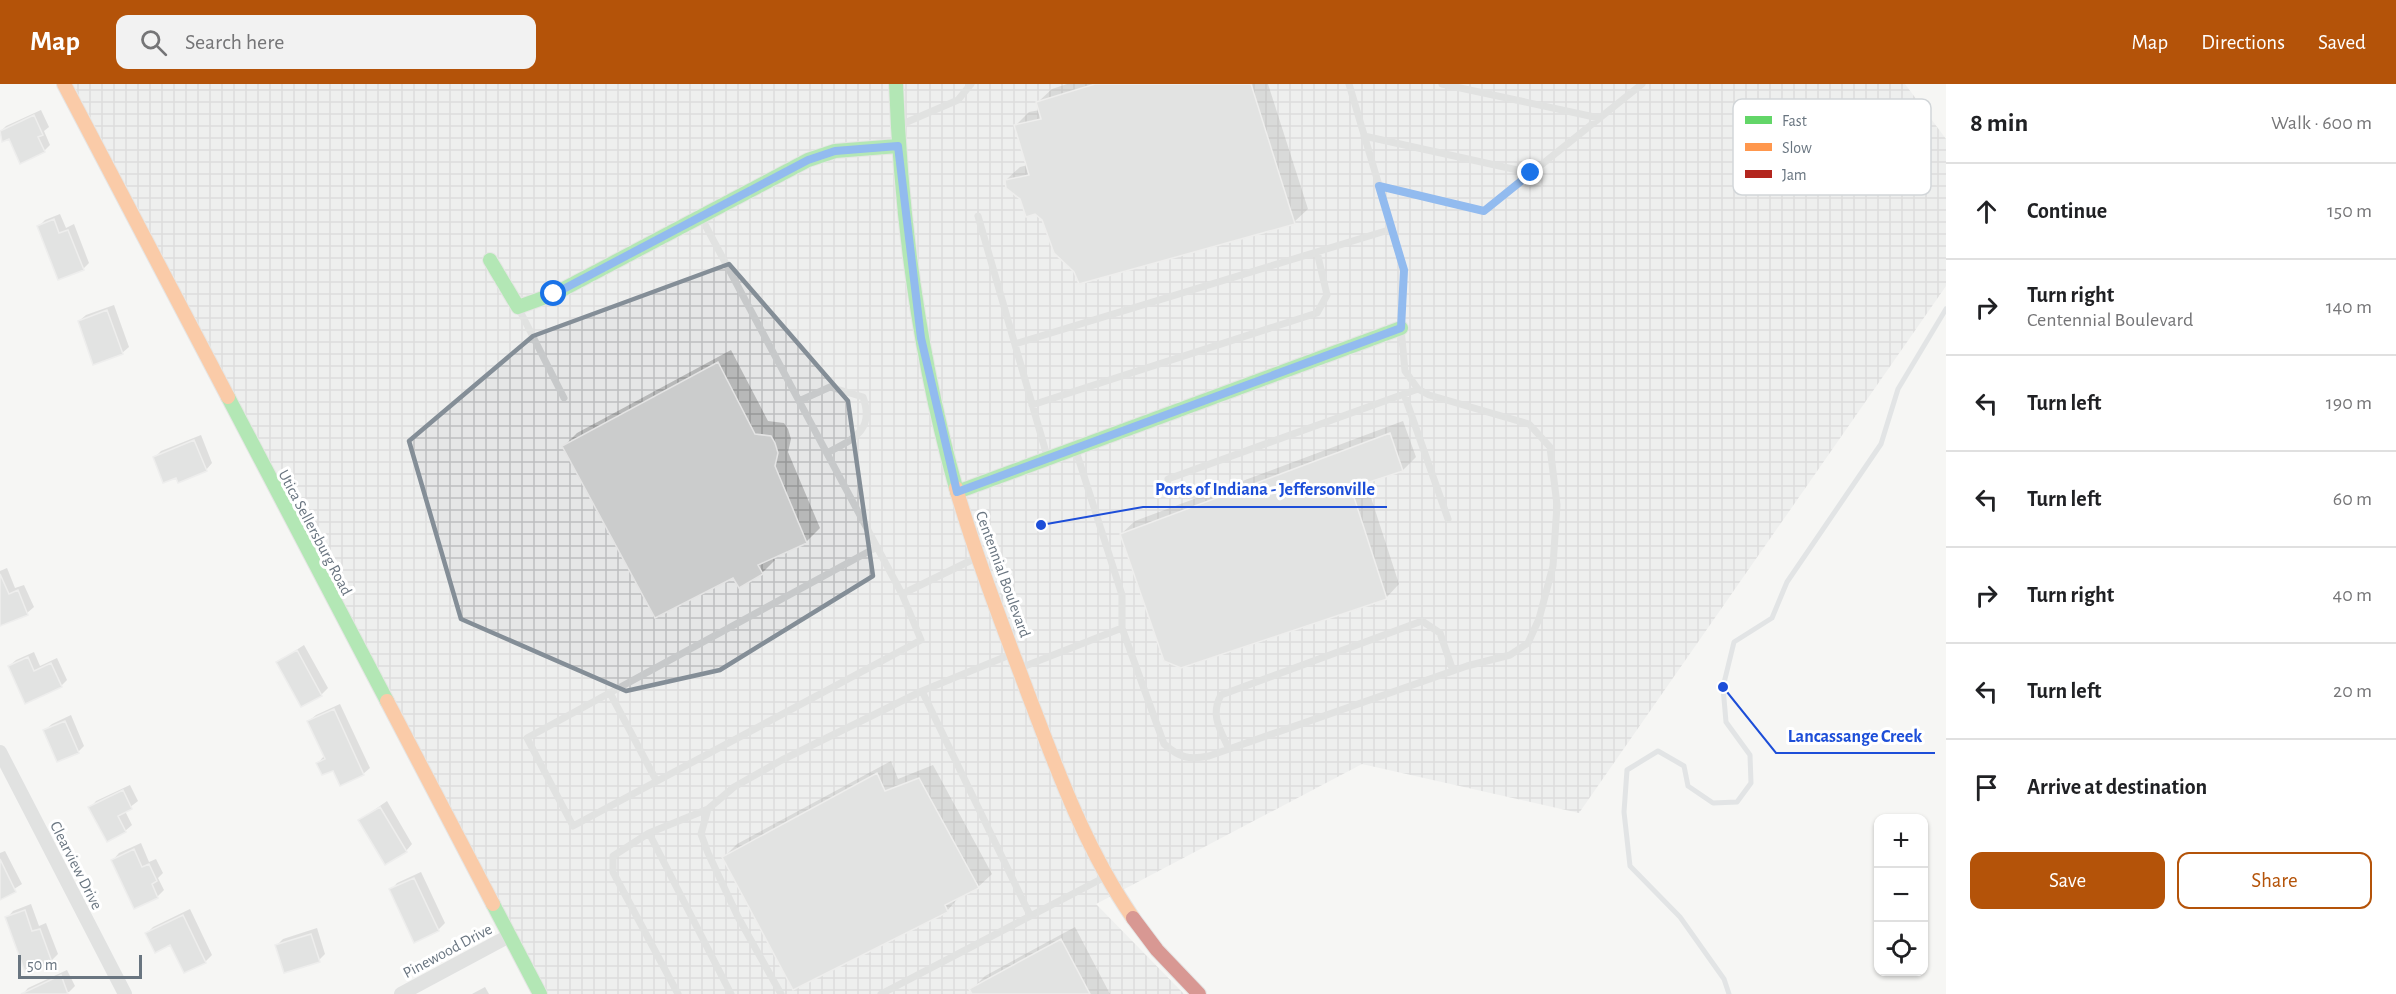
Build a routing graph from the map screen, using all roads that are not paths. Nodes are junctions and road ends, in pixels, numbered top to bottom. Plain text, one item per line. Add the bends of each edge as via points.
1 (64, 84) edge
2 (896, 84) edge
3 (971, 84) edge
4 (1349, 84) edge
5 (1442, 84) edge
6 (1642, 84) edge
7 (1599, 118) junction
8 (897, 126) junction
9 (1364, 136) junction
10 (898, 146) junction
11 (1531, 173) junction
12 (1379, 186) junction
13 (978, 216) dead end
14 (701, 217) junction
15 (1392, 229) junction
16 (1317, 252) junction
17 (490, 260) dead end
18 (518, 307) junction
19 (1401, 328) junction
20 (1015, 344) junction
21 (1418, 389) junction
22 (1404, 394) junction
23 (564, 398) dead end
24 (799, 401) junction
25 (1032, 405) junction
26 (1076, 448) junction
27 (827, 453) junction
28 (1048, 459) junction
29 (1168, 479) dead end
30 (957, 492) junction
31 (1448, 519) dead end
32 (877, 547) junction
33 (979, 556) junction
34 (902, 594) junction
35 (1122, 628) junction
36 (1014, 653) junction
37 (1020, 668) junction
38 (1453, 671) junction
39 (922, 691) junction
40 (610, 693) junction
41 (1230, 749) junction
42 (0, 752) edge
43 (657, 780) junction
44 (708, 809) junction
45 (649, 833) junction
46 (1106, 877) junction
47 (1030, 915) junction
48 (509, 936) junction
49 (125, 994) edge
50 (401, 994) edge
51 (540, 994) edge
52 (678, 994) edge
53 (731, 994) edge
54 (781, 994) edge
55 (881, 994) edge
56 (1199, 994) edge

1 - 48 street, Utica Sellersburg Road
2 - 8 street, Centennial Boulevard
3 - 8 lane via 958,100
4 - 9 lane
5 - 7 lane
6 - 7 lane
7 - 11 lane
8 - 10 street, Centennial Boulevard
9 - 11 lane
9 - 12 lane
10 - 14 street via 835,151 808,160
10 - 30 street, Centennial Boulevard via 921,338
11 - 12 lane via 1484,211
12 - 15 lane
13 - 20 lane
14 - 18 street via 554,294
14 - 24 lane
15 - 16 lane
15 - 19 lane via 1404,270
16 - 20 lane
16 - 25 lane via 1327,295 1317,313
17 - 18 street
18 - 23 lane
19 - 21 lane via 1405,371
19 - 26 street
20 - 25 lane
21 - 22 lane
21 - 38 lane via 1529,424 1550,447 1557,505 1554,566 1539,619 1528,643 1510,655
22 - 29 lane
22 - 31 lane
24 - 27 lane
24 - 27 lane via 831,387 862,397 868,411 863,429
25 - 28 lane
26 - 28 street
26 - 35 lane via 1122,595
27 - 32 lane
28 - 30 street
30 - 33 street, Centennial Boulevard
32 - 34 lane
32 - 40 lane
33 - 34 lane
33 - 36 street, Centennial Boulevard
34 - 43 lane via 921,640
35 - 37 lane
35 - 41 lane via 1164,744 1178,757 1192,759
36 - 37 street, Centennial Boulevard
36 - 39 lane
37 - 46 street, Centennial Boulevard via 1065,793
38 - 41 lane
38 - 41 lane via 1440,633 1422,621 1221,695 1215,705 1217,724
39 - 44 lane via 772,765 734,787
39 - 47 lane
40 - 43 lane
40 - 43 lane via 527,738 573,826
42 - 49 street, Clearview Drive
44 - 45 lane
44 - 54 lane via 701,834 708,853
45 - 52 lane via 614,856 613,872
45 - 53 lane
46 - 47 lane
46 - 56 street, Centennial Boulevard via 1137,926
47 - 55 lane
48 - 50 street, Pinewood Drive
48 - 51 street, Utica Sellersburg Road

